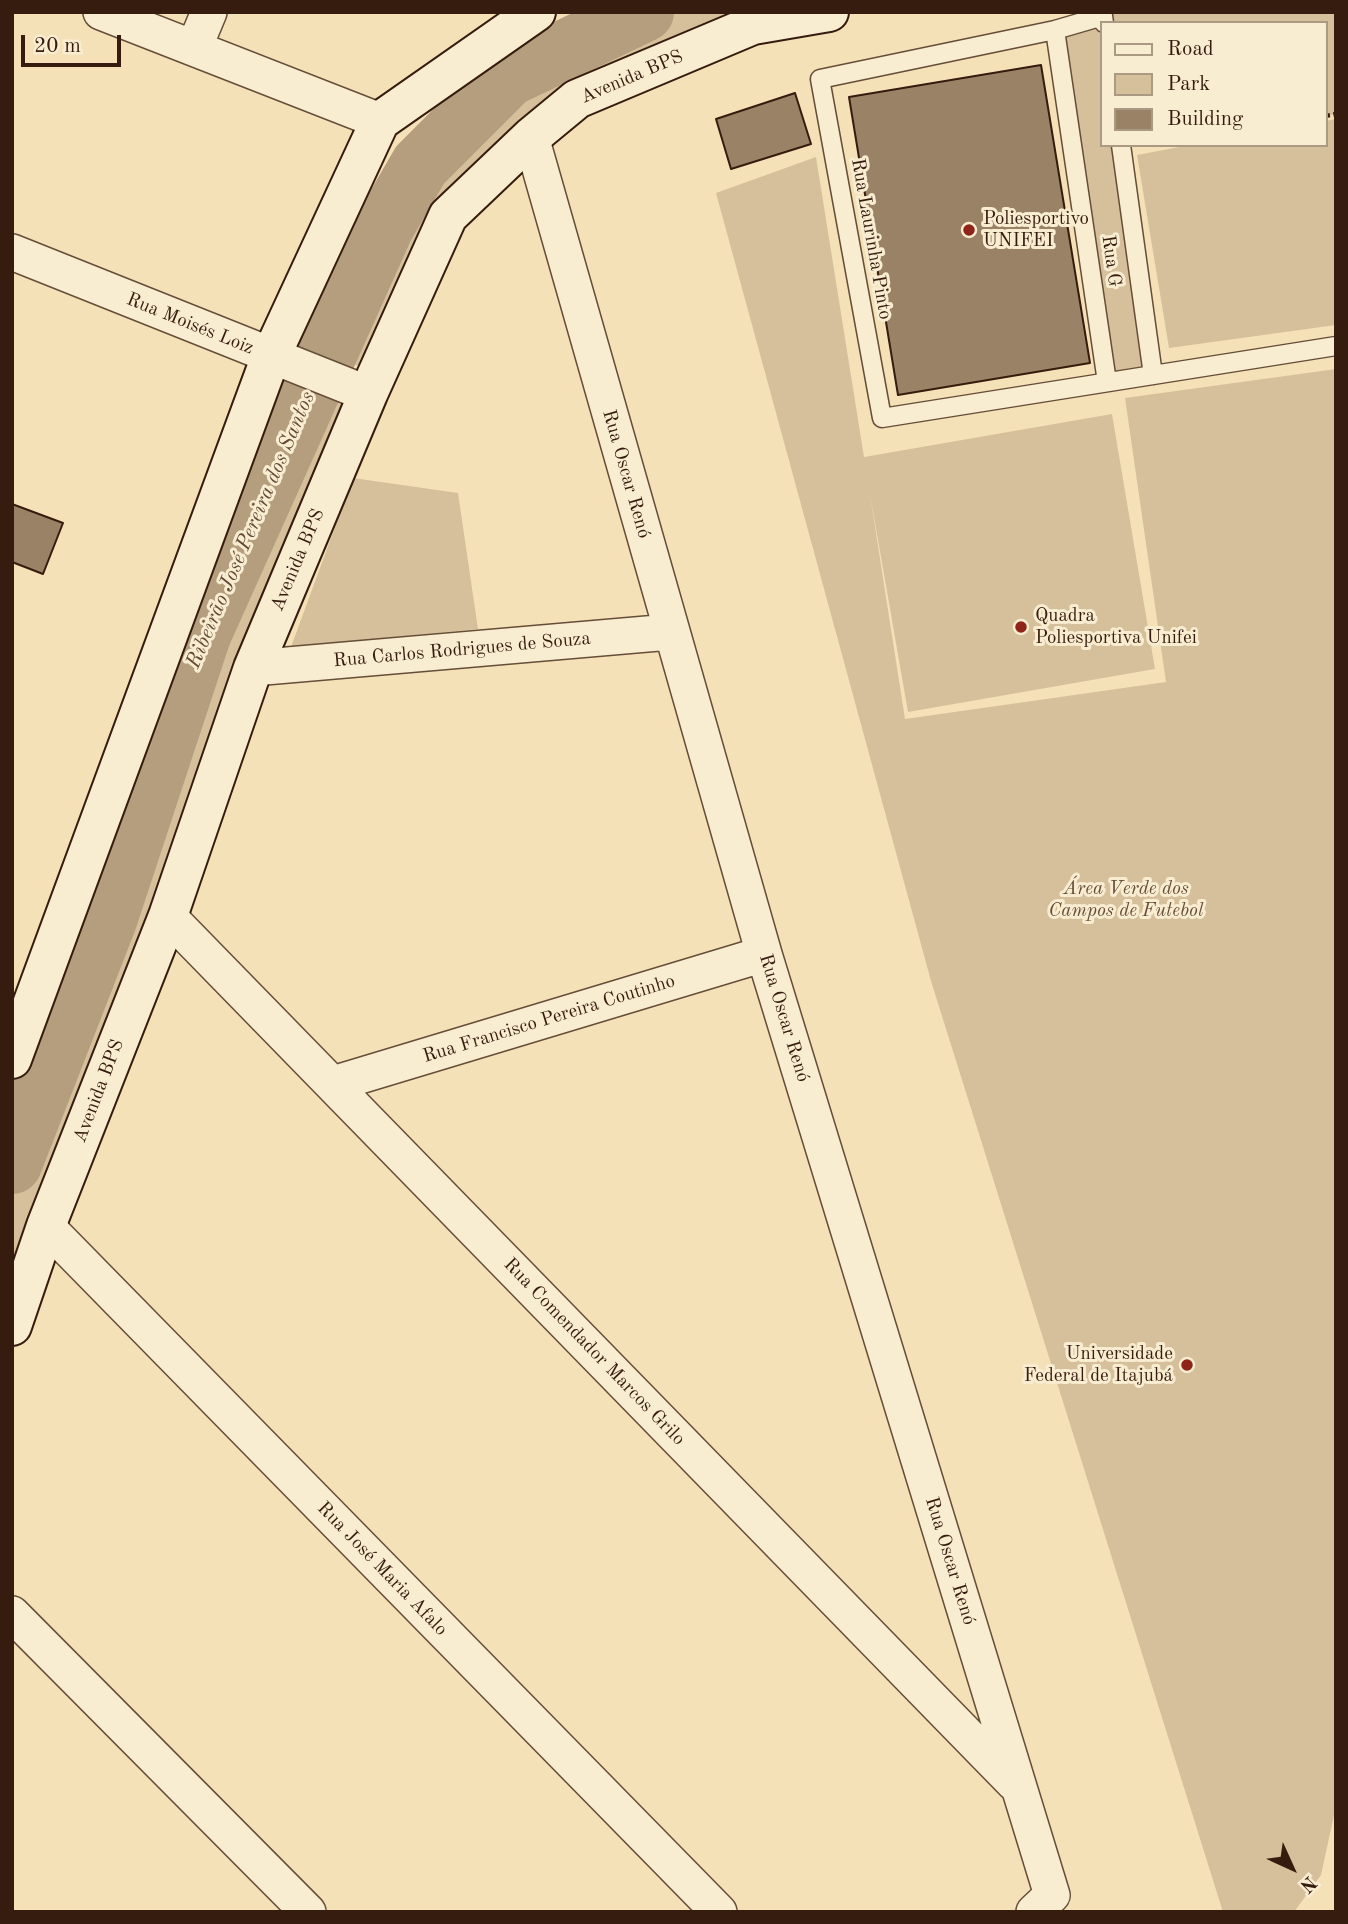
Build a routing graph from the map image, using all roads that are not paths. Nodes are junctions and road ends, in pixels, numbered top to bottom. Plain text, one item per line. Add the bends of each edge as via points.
1 (101, 12) edge
2 (209, 12) edge
3 (536, 12) edge
4 (829, 12) edge
5 (1103, 21) edge
6 (1055, 30) junction
7 (194, 48) junction
8 (380, 121) junction
9 (531, 138) junction
10 (1121, 147) edge
11 (12, 252) edge
12 (1336, 346) edge
13 (279, 359) junction
14 (1153, 375) junction
15 (1107, 382) junction
16 (368, 394) junction
17 (670, 632) junction
18 (253, 668) junction
19 (168, 916) junction
20 (764, 954) junction
21 (12, 1059) edge
22 (333, 1084) junction
23 (46, 1226) junction
24 (12, 1326) edge
25 (12, 1614) edge
26 (1019, 1788) junction
27 (1043, 1903) edge
28 (309, 1912) edge
29 (719, 1912) edge

1 - 7 street
2 - 7 street
3 - 8 main road
4 - 9 main road, Avenida BPS via 753,25 577,99
5 - 6 lane via 1102,16
6 - 15 lane, Rua G
6 - 15 lane, Rua Laurinha Pinto via 820,79 882,418
7 - 8 street
8 - 13 main road
9 - 16 main road, Avenida BPS via 448,216
9 - 17 street, Rua Oscar Renó
10 - 14 lane, Rua G
11 - 13 street, Rua Moisés Loiz
12 - 14 lane
13 - 16 street, Rua Moisés Loiz
13 - 21 main road
14 - 15 lane
16 - 18 main road, Avenida BPS
17 - 18 street, Rua Carlos Rodrigues de Souza
17 - 20 street, Rua Oscar Renó
18 - 19 main road, Avenida BPS
19 - 22 street, Rua Comendador Marcos Grilo
19 - 23 main road, Avenida BPS
20 - 22 street, Rua Francisco Pereira Coutinho
20 - 26 street, Rua Oscar Renó
22 - 26 street, Rua Comendador Marcos Grilo
23 - 24 main road, Avenida BPS
23 - 29 street, Rua José Maria Afalo
25 - 28 street
26 - 27 street, Rua Oscar Renó

